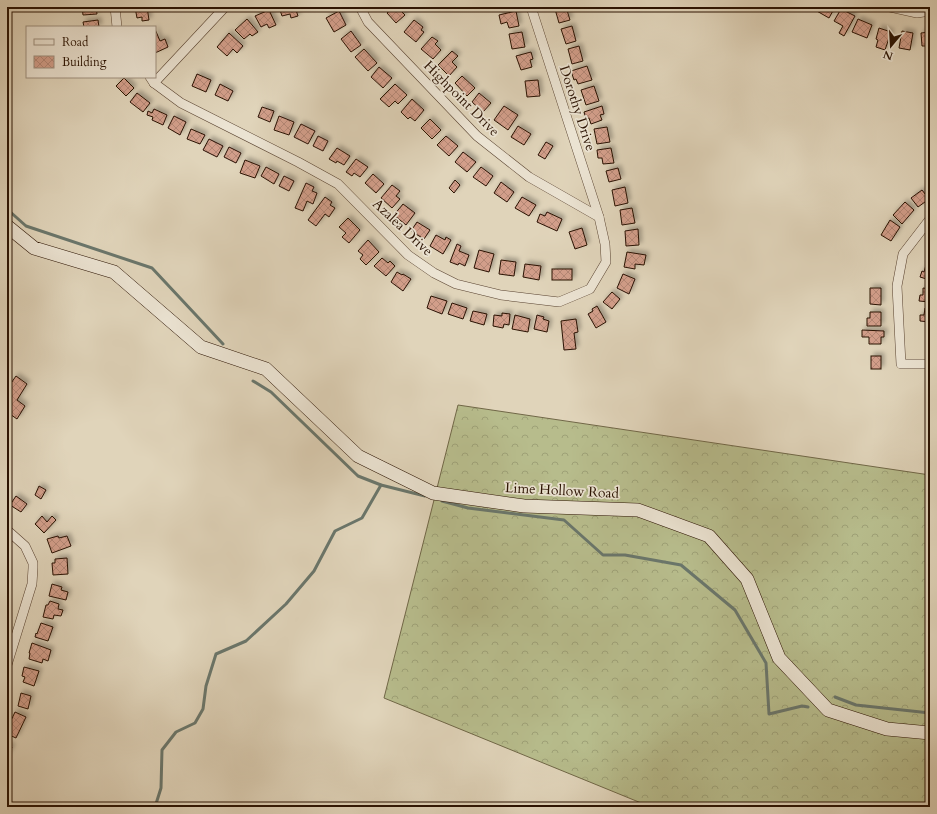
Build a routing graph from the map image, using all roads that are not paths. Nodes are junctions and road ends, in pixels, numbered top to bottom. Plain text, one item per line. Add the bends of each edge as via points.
1 (115, 7) edge
2 (225, 7) edge
3 (360, 7) edge
4 (531, 7) edge
5 (890, 7) edge
6 (930, 11) edge
7 (118, 26) edge
8 (156, 76) edge
9 (152, 80) edge
10 (599, 217) junction
11 (930, 219) edge
12 (7, 226) edge
13 (930, 364) edge
14 (7, 530) edge
15 (7, 665) edge
16 (930, 733) edge

1 - 7 street
2 - 8 street
3 - 10 street, Highpoint Drive via 368,22 477,136 529,177
4 - 10 street, Dorothy Drive
5 - 6 street via 918,13
9 - 10 street, Azalea Drive via 181,104 338,184 408,255 456,284 501,295 559,302 590,289 606,262 606,244
11 - 13 street via 903,254 897,286 900,364
12 - 16 street, Lime Hollow Road via 34,248 114,272 201,347 266,369 358,456 433,493 524,506 638,510 709,536 747,579 779,658 828,710 888,729
14 - 15 street via 25,546 33,568 32,584

